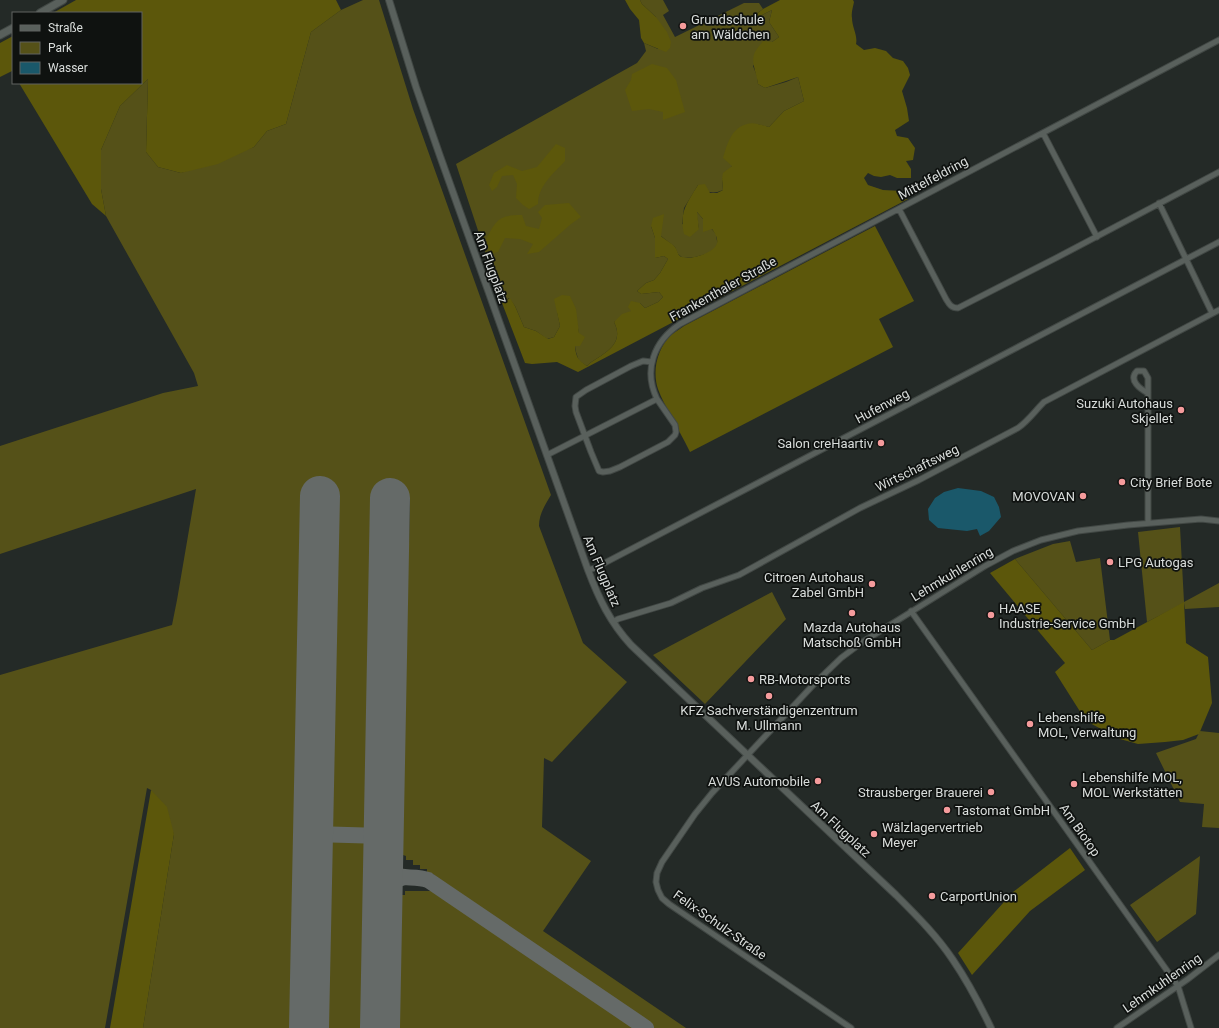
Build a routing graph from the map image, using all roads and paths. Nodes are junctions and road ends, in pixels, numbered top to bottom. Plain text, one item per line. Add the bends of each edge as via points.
1 (63, 0) edge
2 (389, 0) edge
3 (42, 12) edge
4 (12, 29) edge
5 (0, 35) edge
6 (1219, 40) edge
7 (1043, 133) junction
8 (1219, 172) edge
9 (1159, 203) junction
10 (898, 208) junction
11 (1097, 237) junction
12 (1219, 242) edge
13 (1186, 260) junction
14 (1219, 310) edge
15 (1212, 313) junction
16 (652, 362) junction
17 (1148, 393) dead end
18 (657, 399) junction
19 (585, 436) junction
20 (547, 455) junction
21 (1219, 521) edge
22 (1148, 523) junction
23 (588, 570) junction
24 (911, 612) junction
25 (613, 622) junction
26 (747, 755) junction
27 (1219, 955) edge
28 (1178, 986) junction
29 (851, 1028) edge
30 (991, 1028) edge
31 (1117, 1028) edge
32 (1191, 1028) edge

1 - 3 main road
2 - 20 street, Am Flugplatz via 416,87
4 - 5 main road
6 - 7 street, Mittelfeldring
7 - 10 street, Mittelfeldring
7 - 11 street
8 - 9 street, Mittelfeldring
9 - 11 street, Mittelfeldring
9 - 13 street
10 - 11 street, Mittelfeldring via 946,299 954,308
10 - 16 street, Frankenthaler Straße via 680,324 663,338
12 - 13 street, Hufenweg
13 - 15 street
13 - 23 street, Hufenweg
14 - 15 street, Wirtschaftsweg
15 - 25 street, Wirtschaftsweg via 1044,402 1018,428 860,508 739,575 702,588 671,603
16 - 18 street, Frankenthaler Straße via 651,381
16 - 19 street via 643,361 631,366 576,397 576,412
17 - 22 street
18 - 19 street
18 - 19 street, Frankenthaler Straße via 675,424 675,435 668,442 620,467 610,471 599,471
19 - 20 street
20 - 23 street, Am Flugplatz
21 - 22 street, Lehmkuhlenring via 1201,519
22 - 24 street, Lehmkuhlenring via 1078,531 1027,545 985,566
23 - 25 street, Am Flugplatz via 598,596
24 - 26 street, Lehmkuhlenring via 841,658
24 - 28 street, Am Biotop
25 - 26 street, Am Flugplatz via 631,645
26 - 29 street, Felix-Schulz-Straße via 703,803 662,862 656,878 658,890 669,904
26 - 30 street, Am Flugplatz via 896,895 934,935 969,985
27 - 28 street, Lehmkuhlenring
28 - 31 street, Lehmkuhlenring
28 - 32 street, Am Biotop

